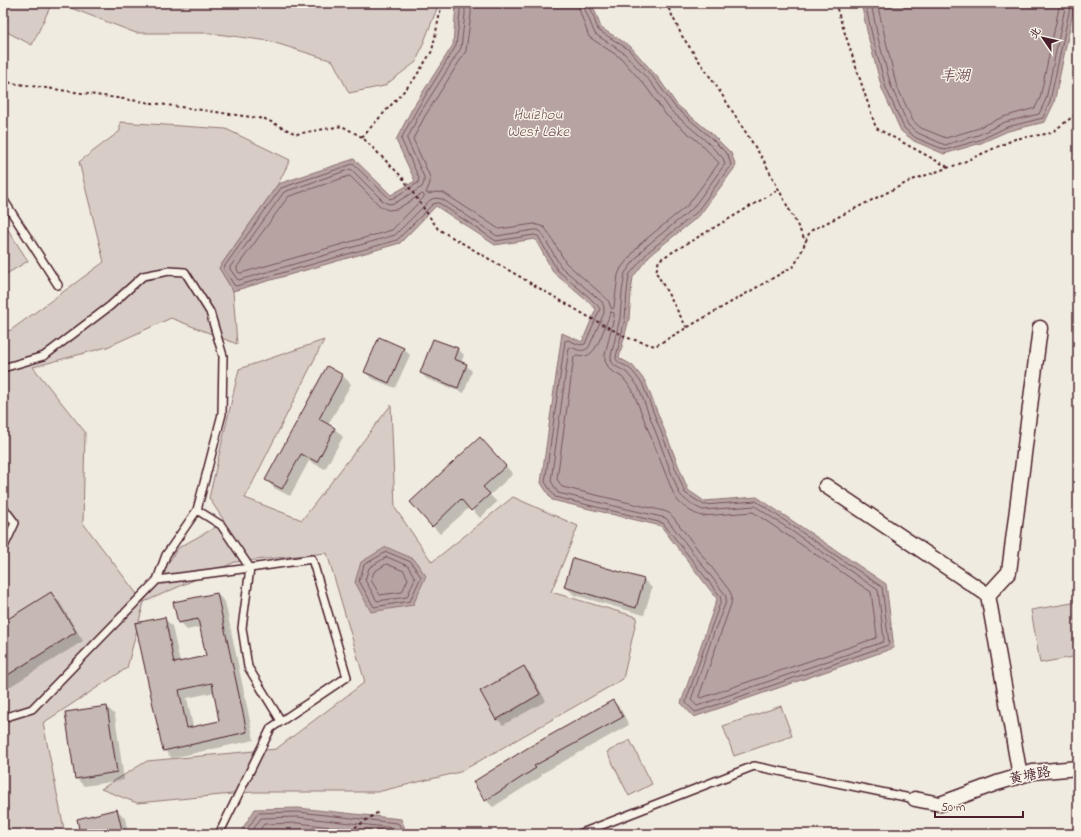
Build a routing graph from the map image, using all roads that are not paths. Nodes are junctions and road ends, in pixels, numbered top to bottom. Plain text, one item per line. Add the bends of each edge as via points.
1 (3, 199) edge
2 (58, 285) dead end
3 (1040, 328) dead end
4 (3, 368) edge
5 (826, 486) dead end
6 (3, 507) edge
7 (197, 510) junction
8 (3, 549) edge
9 (250, 568) junction
10 (157, 580) junction
11 (988, 595) junction
12 (3, 718) edge
13 (281, 721) junction
14 (1078, 768) edge
15 (1020, 776) junction
16 (914, 799) joint
17 (219, 834) edge
18 (579, 834) edge

1 - 2 lane
3 - 11 street via 1009,572
4 - 7 lane via 44,356 110,306 143,276 169,271 185,272 210,312 223,356 222,414
5 - 11 street
6 - 8 lane via 14,523
7 - 9 lane via 221,524
7 - 10 lane via 166,555
9 - 10 lane
9 - 13 lane via 242,628 248,667
9 - 13 lane via 312,559 347,677
10 - 12 lane via 32,709
11 - 15 street
13 - 17 lane via 271,728
14 - 15 street, 黄塘路 via 1033,772
15 - 16 street, 黄塘路 via 940,804
16 - 18 lane via 754,766

